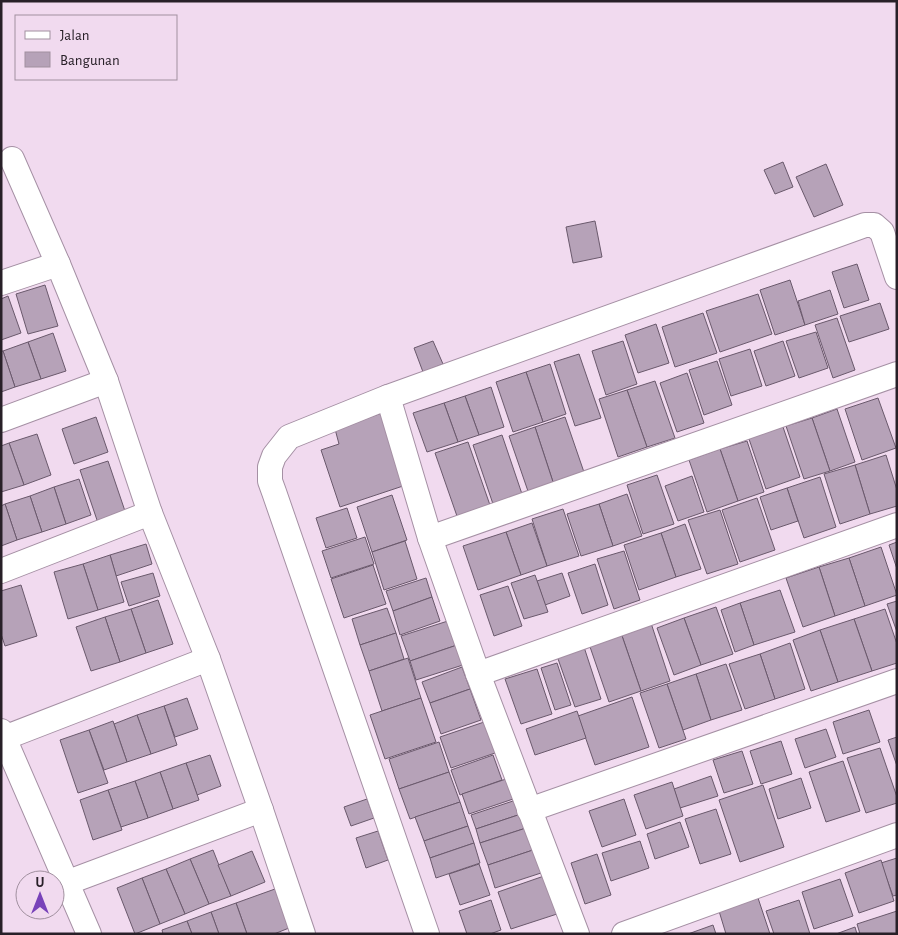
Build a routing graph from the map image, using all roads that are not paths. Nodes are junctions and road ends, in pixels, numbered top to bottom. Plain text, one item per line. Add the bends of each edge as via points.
1 (12, 159) dead end
2 (58, 264) junction
3 (897, 278) edge
4 (1, 283) edge
5 (897, 374) edge
6 (106, 381) junction
7 (388, 397) junction
8 (1, 420) edge
9 (150, 513) junction
10 (897, 525) edge
11 (430, 538) junction
12 (1, 571) edge
13 (208, 659) junction
14 (478, 674) junction
15 (897, 681) edge
16 (3, 734) edge
17 (262, 810) junction
18 (529, 810) junction
19 (897, 835) edge
20 (66, 883) junction
21 (89, 934) edge
22 (303, 934) edge
23 (427, 934) edge
24 (577, 934) edge
25 (624, 934) edge

1 - 2 street
2 - 4 street
2 - 6 street
3 - 7 street via 882,232 874,225 864,225
5 - 11 street
6 - 8 street
6 - 9 street
7 - 11 street
7 - 23 street via 289,437 274,456 270,481
9 - 12 street
9 - 13 street
10 - 14 street
11 - 14 street
13 - 16 street
13 - 17 street
14 - 18 street
15 - 18 street
16 - 20 street
17 - 20 street
17 - 22 street
18 - 24 street
19 - 25 street
20 - 21 street

